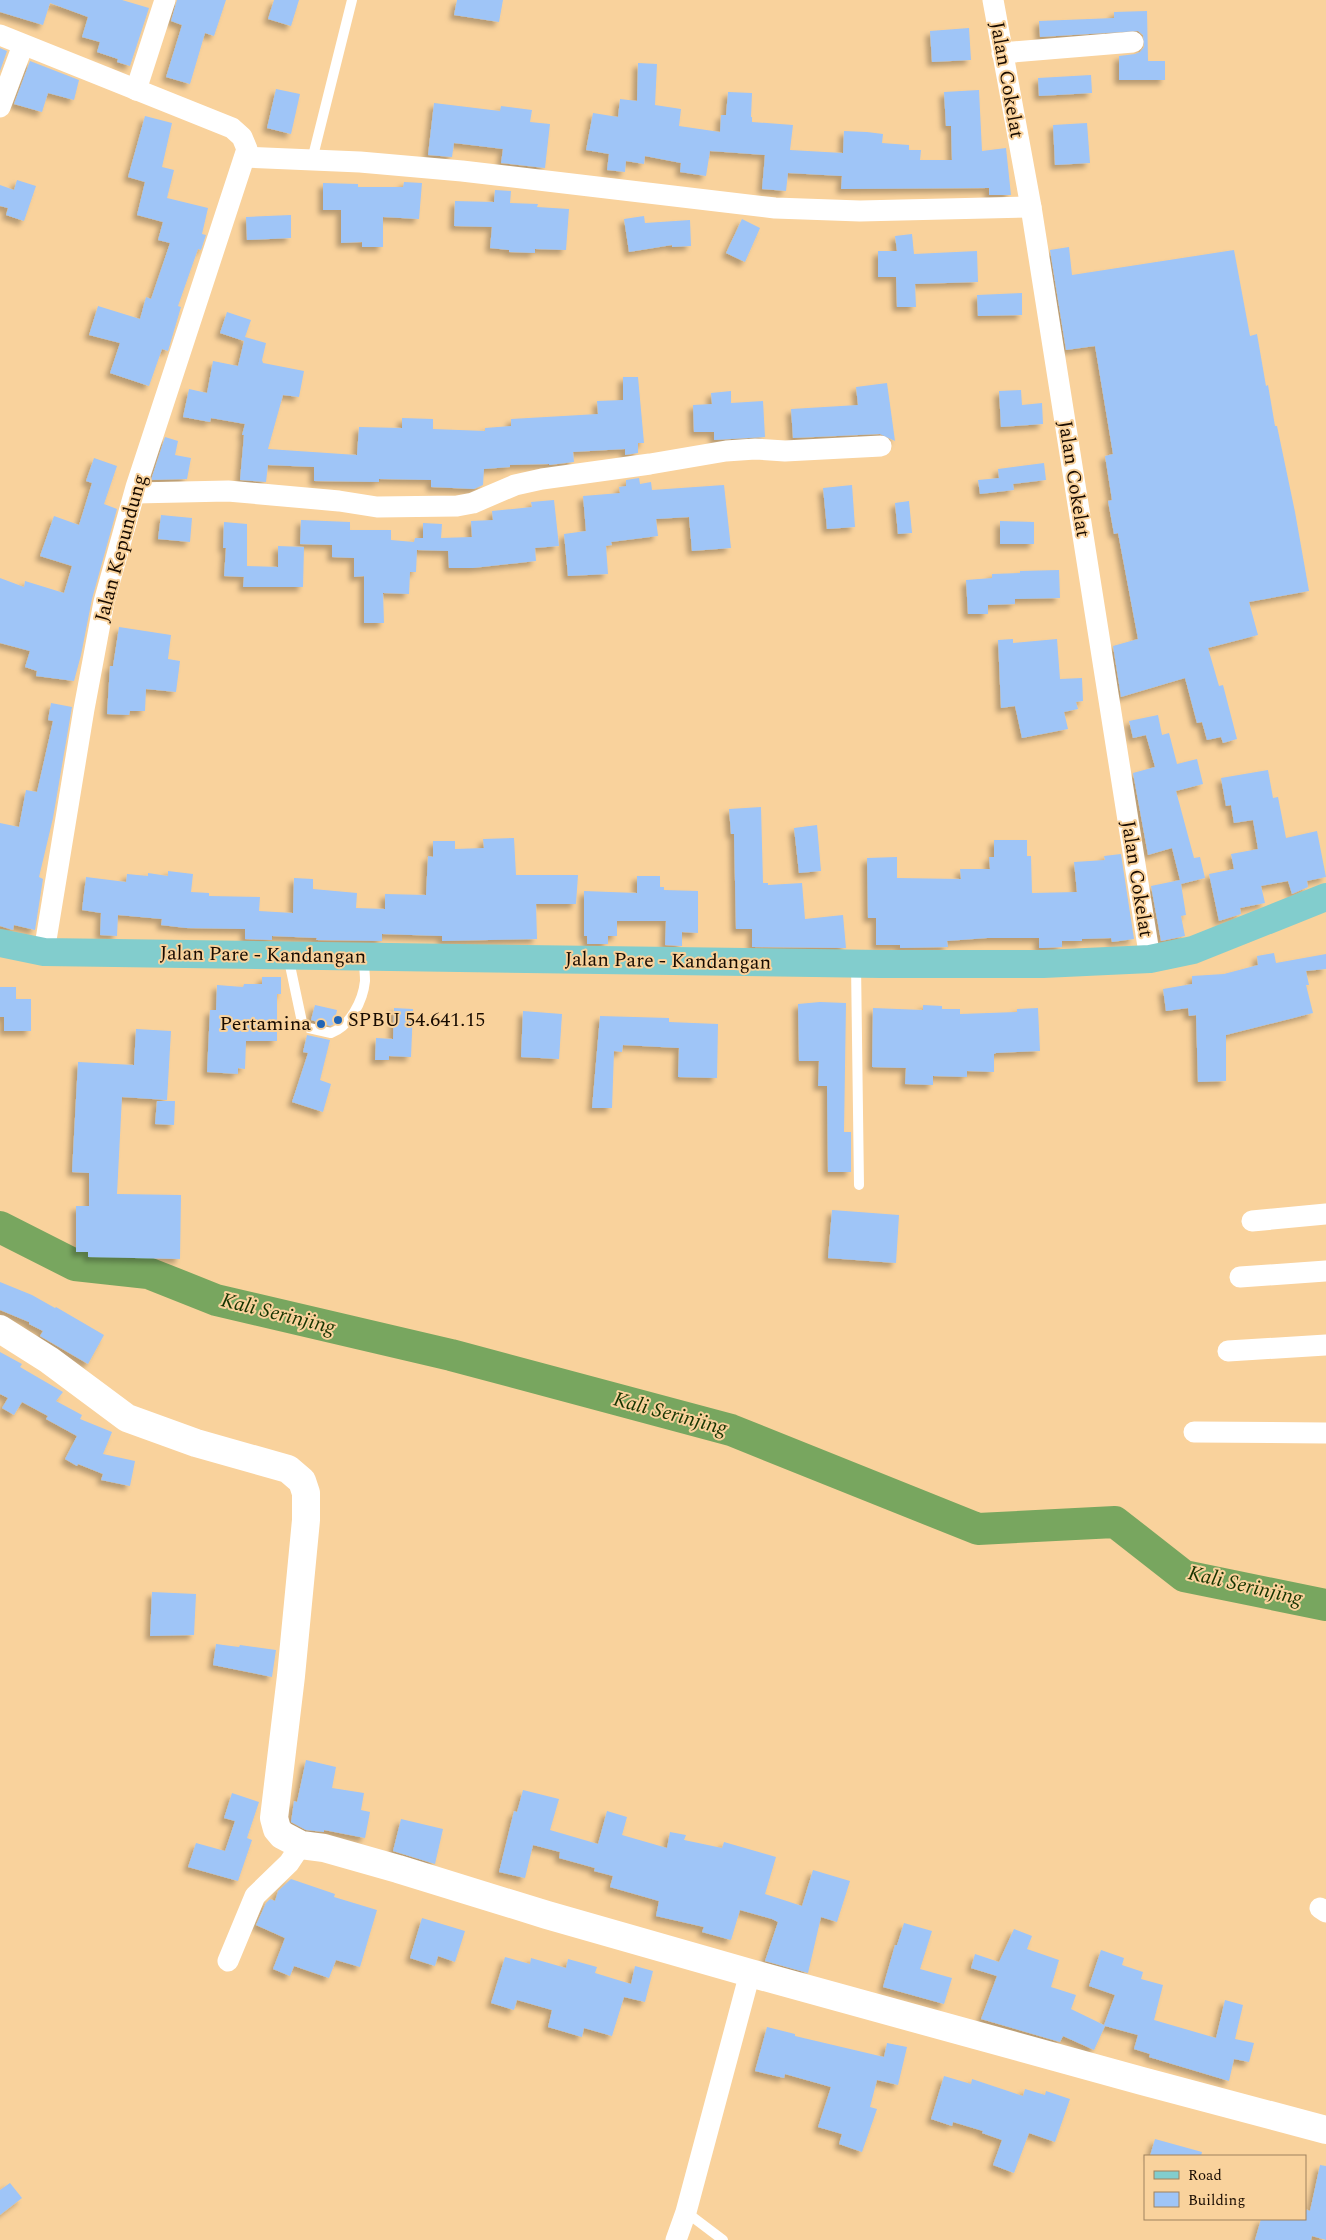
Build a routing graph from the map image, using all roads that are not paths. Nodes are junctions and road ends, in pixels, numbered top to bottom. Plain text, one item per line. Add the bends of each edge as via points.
1 (165, 0) edge
2 (352, 0) edge
3 (993, 0) edge
4 (0, 35) edge
5 (1133, 42) dead end
6 (23, 45) junction
7 (1002, 53) junction
8 (136, 90) junction
9 (0, 106) edge
10 (245, 157) junction
11 (312, 160) junction
12 (1031, 207) junction
13 (881, 446) dead end
14 (135, 493) junction
15 (1326, 897) edge
16 (0, 943) edge
17 (44, 952) junction
18 (288, 955) junction
19 (363, 956) junction
20 (1150, 959) junction
21 (856, 963) junction
22 (859, 1185) dead end
23 (1326, 1214) edge
24 (1252, 1221) dead end
25 (1326, 1271) edge
26 (1240, 1277) dead end
27 (0, 1329) edge
28 (1326, 1345) edge
29 (1228, 1351) dead end
30 (1194, 1432) dead end
31 (1326, 1433) edge
32 (301, 1845) junction
33 (228, 1961) dead end
34 (750, 1973) junction
35 (1325, 2125) edge
36 (686, 2212) junction
37 (676, 2240) edge
38 (723, 2240) edge

1 - 8 street
2 - 11 lane
3 - 7 street, Jalan Cokelat
4 - 6 street
5 - 7 street
6 - 8 street
6 - 9 street
7 - 12 street, Jalan Cokelat
8 - 10 street via 232,128 245,141
10 - 11 street
10 - 14 street, Jalan Kepundung
11 - 12 street via 462,171 775,208 860,211
12 - 20 street, Jalan Cokelat
13 - 14 street via 726,451 542,479 457,506 356,505 339,500 228,491
14 - 17 street, Jalan Kepundung via 104,602
15 - 20 main road, Jalan Pare - Kandangan via 1193,950
16 - 17 main road, Jalan Pare - Kandangan
17 - 18 main road, Jalan Pare - Kandangan
18 - 19 main road, Jalan Pare - Kandangan
18 - 19 lane via 302,1022 309,1028 331,1033 343,1027 362,995 365,981
19 - 21 main road, Jalan Pare - Kandangan
20 - 21 main road, Jalan Pare - Kandangan via 1043,964
21 - 22 lane
23 - 24 street
25 - 26 street
27 - 32 street via 49,1360 127,1418 288,1469 302,1481 306,1492 306,1520 274,1818 277,1830
28 - 29 street
30 - 31 street
32 - 33 street via 289,1863 255,1896
32 - 34 street via 398,1868
34 - 35 street via 1105,2071
34 - 36 street
36 - 37 street
36 - 38 lane

